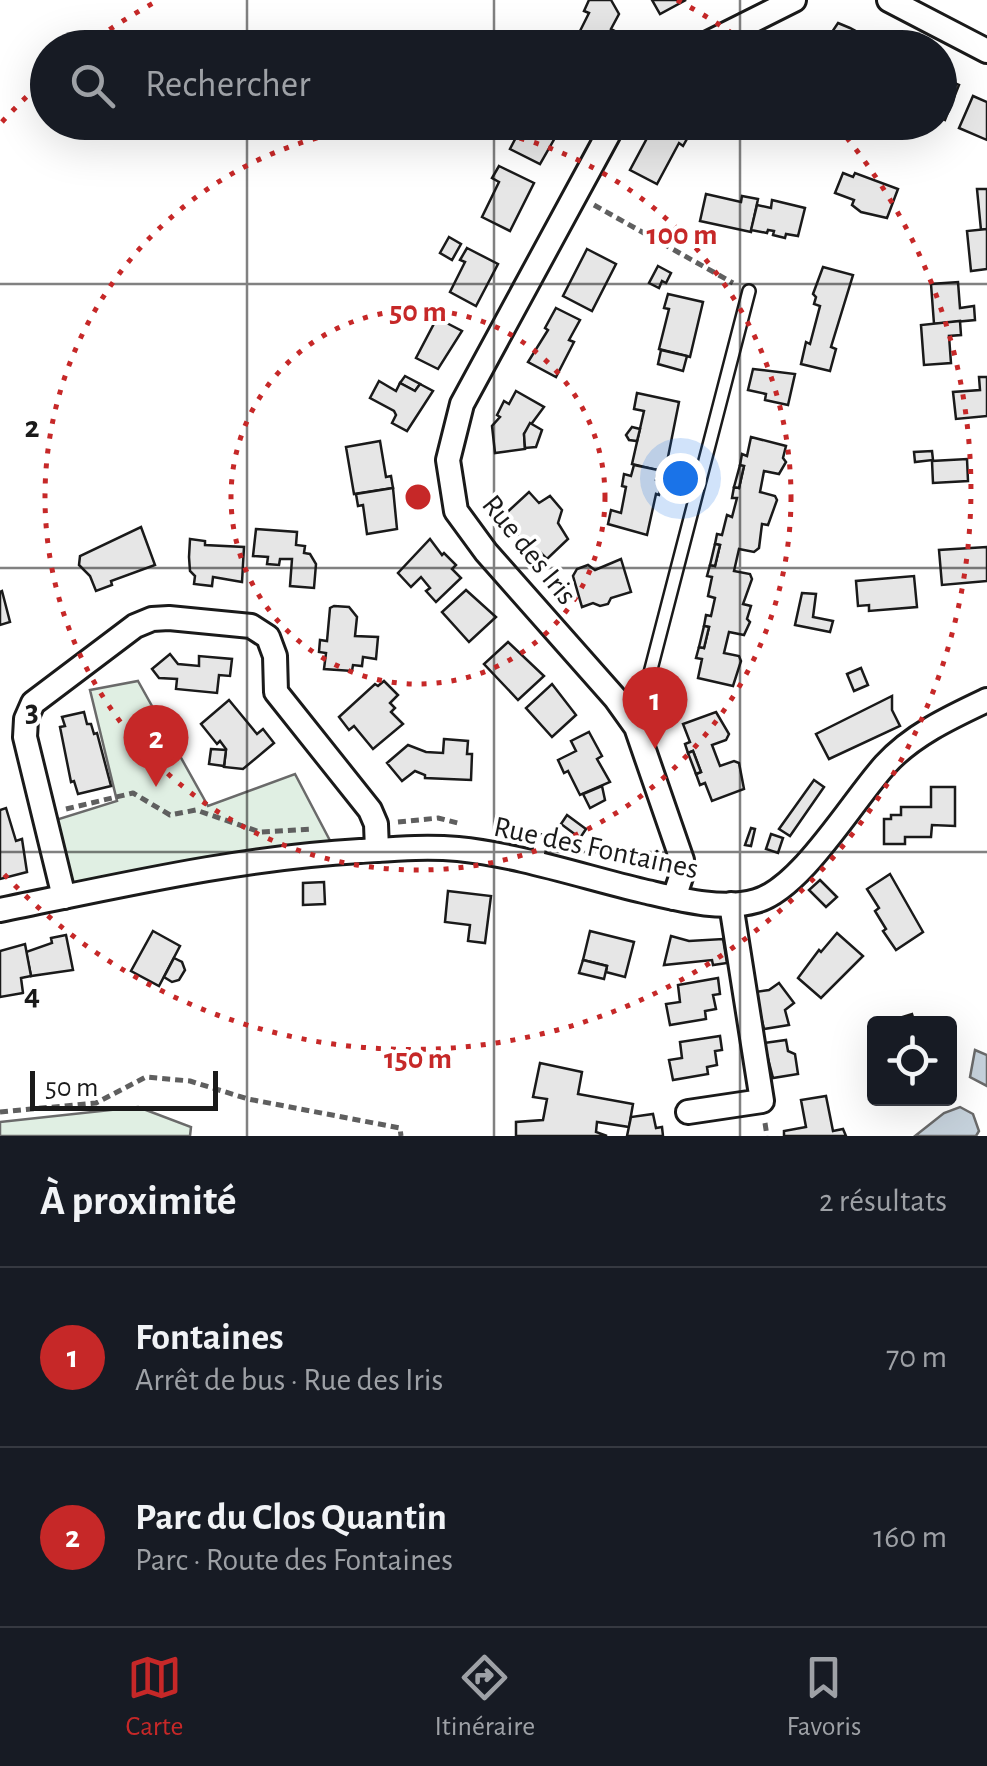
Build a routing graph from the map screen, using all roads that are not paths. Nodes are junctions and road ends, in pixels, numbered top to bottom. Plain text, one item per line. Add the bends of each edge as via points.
1 (794, 0) edge
2 (889, 0) edge
3 (734, 30) edge
4 (947, 30) edge
5 (957, 35) edge
6 (987, 51) edge
7 (606, 140) edge
8 (749, 292) road end
9 (987, 700) edge
10 (636, 726) junction
11 (541, 841) dead end
12 (377, 850) junction
13 (536, 865) junction
14 (64, 897) junction
15 (674, 898) junction
16 (731, 904) junction
17 (0, 910) edge
18 (688, 1112) dead end

1 - 3 street
2 - 4 street
5 - 6 street
7 - 10 street, Rue des Iris via 462,404 449,472 456,511 486,552
8 - 10 lane
9 - 16 street, Rue des Fontaines via 913,740 886,763 798,874 776,892
10 - 15 street, Rue des Iris via 682,860
11 - 13 lane
12 - 13 street, Rue des Fontaines via 460,849
12 - 14 street, Rue des Fontaines via 280,858
12 - 14 street via 370,810 276,692 268,637 250,626 152,619 34,703 26,719 24,737
13 - 15 street, Rue des Fontaines
14 - 17 street, Rue des Fontaines
15 - 16 street, Rue des Fontaines
16 - 18 street via 762,1101

